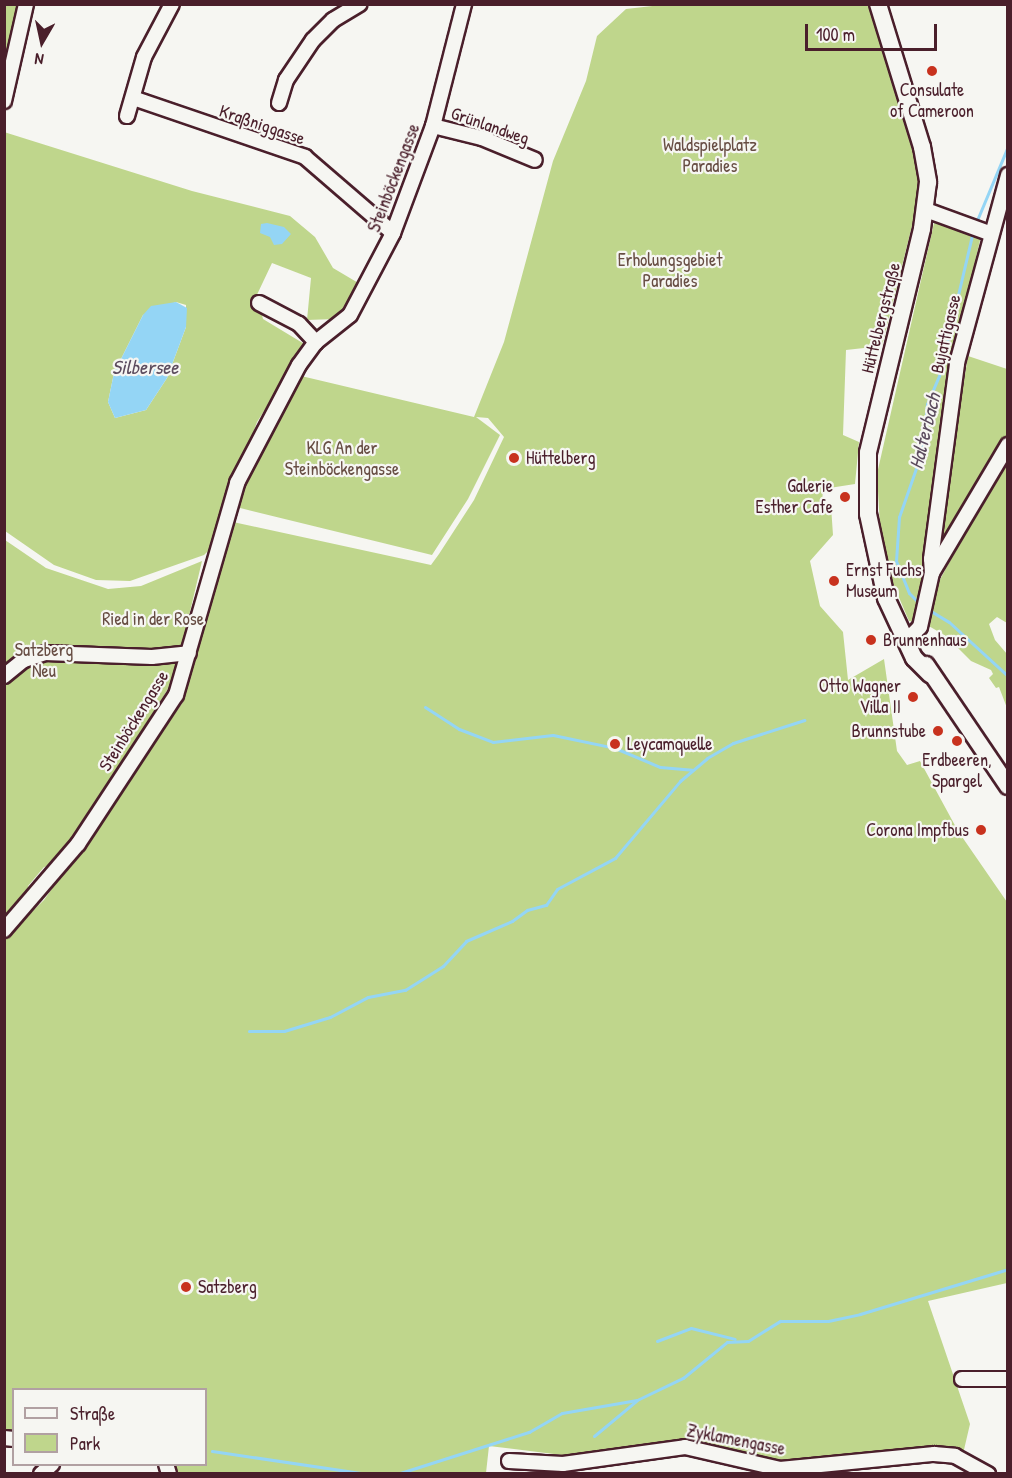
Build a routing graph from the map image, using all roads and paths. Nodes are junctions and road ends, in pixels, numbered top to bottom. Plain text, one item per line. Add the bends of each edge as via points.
1 (26, 4) edge
2 (172, 4) edge
3 (360, 4) edge
4 (464, 4) edge
5 (879, 4) edge
6 (133, 98) junction
7 (4, 102) edge
8 (279, 103) dead end
9 (127, 116) dead end
10 (434, 126) junction
11 (535, 160) dead end
12 (1008, 176) edge
13 (926, 210) junction
14 (984, 231) junction
15 (393, 233) junction
16 (259, 303) dead end
17 (316, 342) junction
18 (1008, 445) edge
19 (933, 573) junction
20 (907, 640) junction
21 (189, 654) junction
22 (4, 676) edge
23 (1008, 786) edge
24 (4, 930) edge
25 (962, 1379) dead end
26 (1008, 1379) edge
27 (509, 1461) dead end
28 (988, 1473) edge

1 - 7 street
2 - 6 street via 144,57
3 - 8 street via 333,20 313,40 286,80
4 - 10 street, Steinböckengasse
5 - 13 main road, Hüttelbergstraße via 925,156
6 - 9 street
6 - 15 street, Kraßniggasse via 305,157
10 - 11 street, Grünlandweg via 482,138
10 - 15 street, Steinböckengasse
12 - 14 street, Bujattigasse
13 - 14 street
13 - 20 main road, Hüttelbergstraße via 871,440 866,479 876,566 886,598
14 - 19 street, Bujattigasse via 954,377 931,559
15 - 17 street, Steinböckengasse via 350,315
16 - 17 street via 299,324
17 - 21 street, Steinböckengasse via 287,385 237,483
18 - 19 street
19 - 20 street, Bujattigasse via 921,622
20 - 23 main road, Hüttelbergstraße
21 - 22 street via 152,657 45,653 24,660
21 - 24 street, Steinböckengasse via 180,686 169,706 91,824
25 - 26 street
27 - 28 street, Zyklamengasse via 562,1464 684,1447 780,1469 934,1454 955,1456

